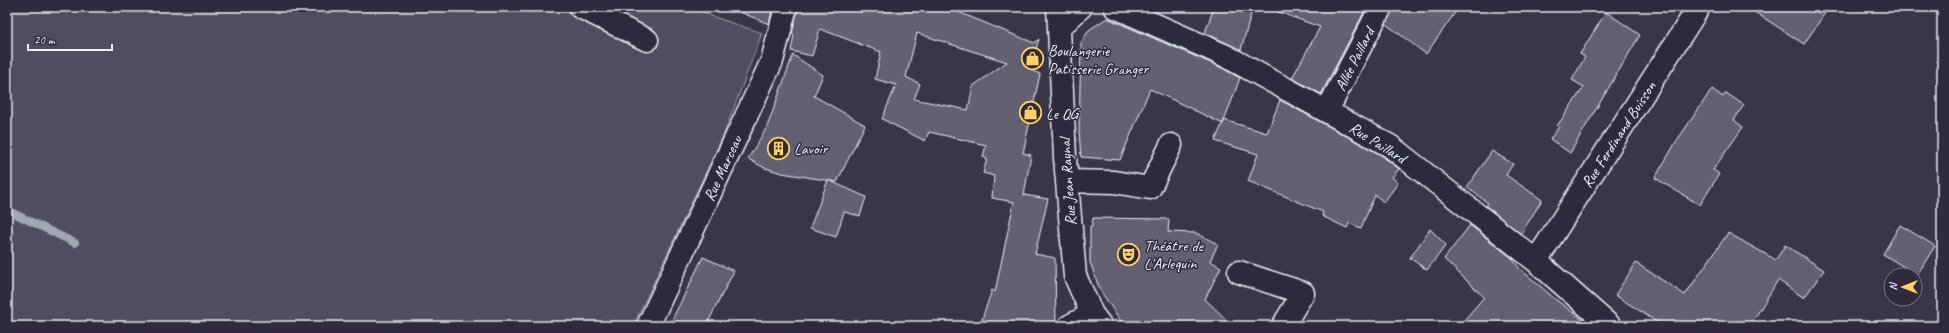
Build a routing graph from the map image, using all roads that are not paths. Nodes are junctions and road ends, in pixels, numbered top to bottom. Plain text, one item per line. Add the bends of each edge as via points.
1 (580, 7) edge
2 (786, 7) edge
3 (1081, 7) edge
4 (1115, 7) edge
5 (1382, 7) edge
6 (1699, 7) edge
7 (1059, 17) edge
8 (647, 40) dead end
9 (1327, 111) junction
10 (1171, 145) dead end
11 (1067, 181) junction
12 (1536, 261) junction
13 (1239, 272) dead end
14 (1096, 320) edge
15 (648, 326) edge
16 (1069, 326) edge
17 (1284, 326) edge
18 (1610, 326) edge

1 - 8 street
2 - 15 street, Rue Marceau via 772,61
3 - 7 street
4 - 9 street, Rue Paillard via 1226,56
5 - 9 street, Allée Paillard
6 - 12 street, Rue Ferdinand Buisson
7 - 11 street, Rue Jean Raynal
9 - 12 street, Rue Paillard via 1390,146
10 - 11 street via 1150,188 1114,182
11 - 14 street, Rue Jean Raynal via 1075,276
12 - 18 street, Rue Paillard
13 - 17 street via 1303,293
14 - 16 street

